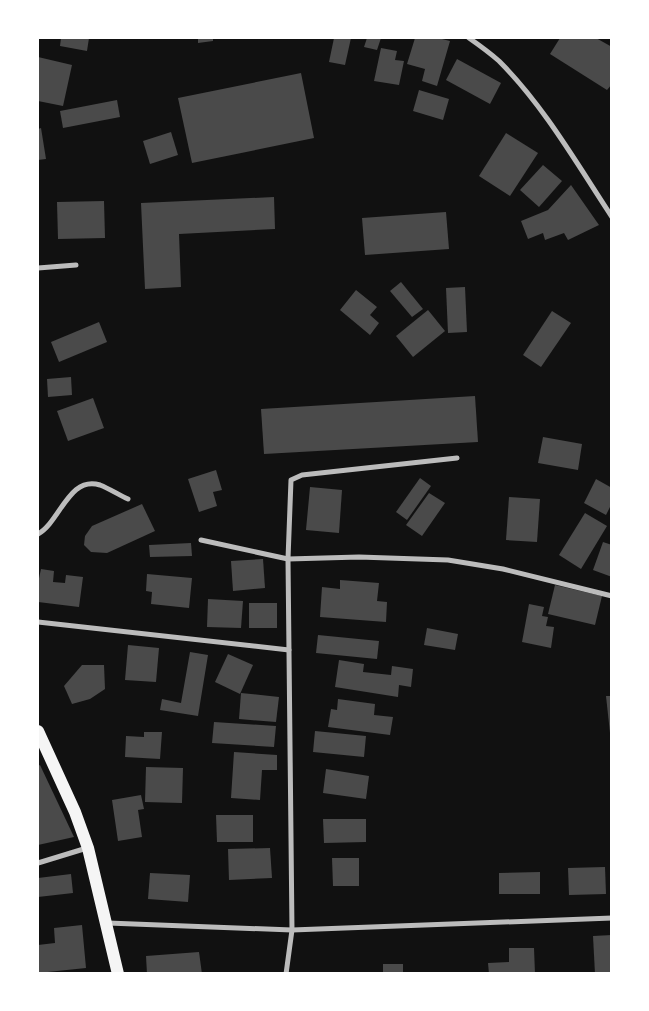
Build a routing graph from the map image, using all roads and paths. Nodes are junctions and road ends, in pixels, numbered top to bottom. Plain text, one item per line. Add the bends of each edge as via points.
1 (469, 38) edge
2 (612, 217) edge
3 (76, 264) dead end
4 (38, 268) edge
5 (457, 458) dead end
6 (128, 499) dead end
7 (38, 534) edge
8 (201, 540) dead end
9 (288, 559) junction
10 (612, 596) edge
11 (38, 622) edge
12 (289, 650) junction
13 (38, 731) edge
14 (88, 848) junction
15 (38, 863) edge
16 (612, 918) edge
17 (108, 923) junction
18 (292, 930) junction
19 (118, 974) edge
20 (286, 974) edge

1 - 2 street via 498,60 525,90
3 - 4 street
5 - 9 street via 295,477 290,484
6 - 7 street via 87,483 77,488 49,526
8 - 9 street
9 - 10 street via 448,560 503,569
9 - 12 street
11 - 12 street
12 - 18 street
13 - 14 main road
14 - 15 street
14 - 17 main road
16 - 18 street
17 - 18 street
17 - 19 main road
18 - 20 street

